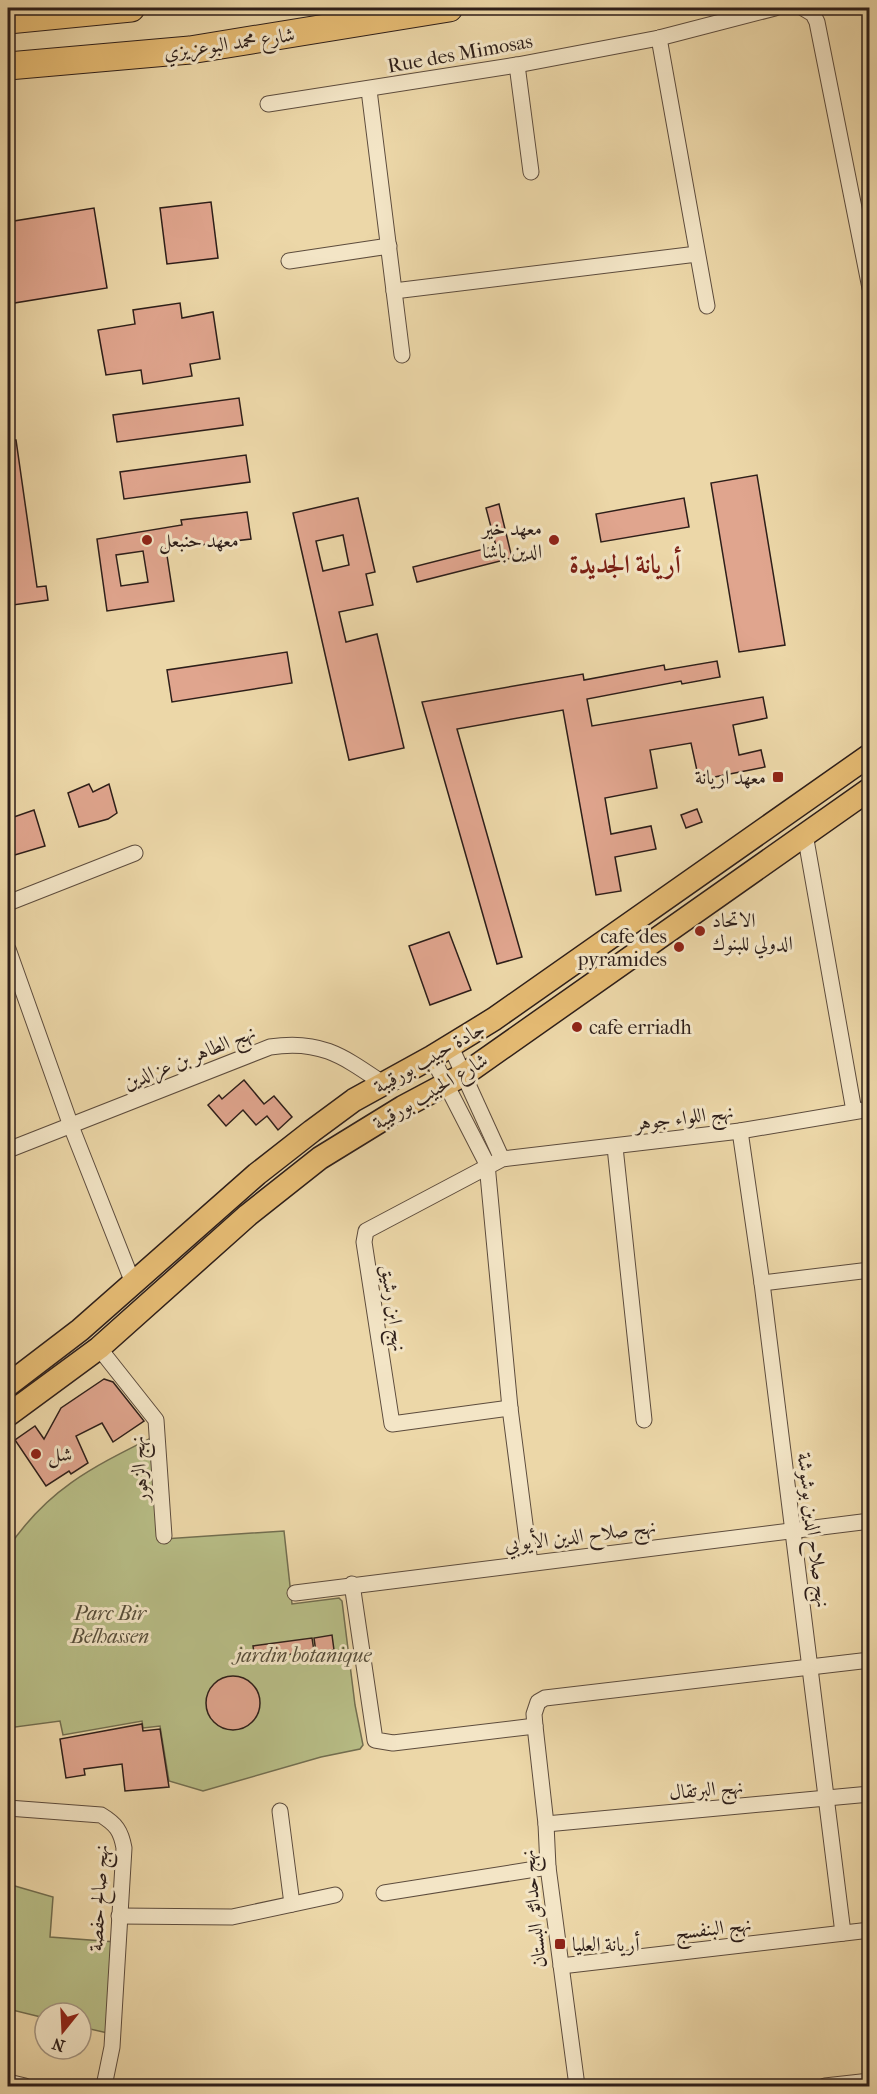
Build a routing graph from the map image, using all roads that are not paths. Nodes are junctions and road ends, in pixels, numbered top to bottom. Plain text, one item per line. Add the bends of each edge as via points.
1 (131, 8) edge
2 (448, 8) edge
3 (466, 8) edge
4 (775, 8) edge
5 (803, 8) edge
6 (69, 10) edge
7 (415, 15) junction
8 (8, 20) edge
9 (659, 38) junction
10 (517, 65) junction
11 (8, 66) edge
12 (369, 90) junction
13 (268, 105) dead end
14 (531, 172) dead end
15 (389, 246) junction
16 (697, 254) junction
17 (288, 261) dead end
18 (870, 288) edge
19 (394, 291) junction
20 (707, 306) dead end
21 (402, 355) dead end
22 (870, 755) edge
23 (870, 789) edge
24 (805, 834) junction
25 (135, 853) dead end
26 (8, 903) edge
27 (8, 949) edge
28 (442, 1052) junction
29 (456, 1079) junction
30 (384, 1084) junction
31 (862, 1110) edge
32 (71, 1126) junction
33 (740, 1131) junction
34 (615, 1147) junction
35 (8, 1150) edge
36 (495, 1162) junction
37 (870, 1270) edge
38 (133, 1283) junction
39 (762, 1283) junction
40 (99, 1348) junction
41 (8, 1385) edge
42 (510, 1408) junction
43 (8, 1415) edge
44 (644, 1420) dead end
45 (870, 1521) edge
46 (793, 1531) junction
47 (164, 1536) dead end
48 (530, 1563) junction
49 (352, 1584) junction
50 (295, 1593) dead end
51 (870, 1660) edge
52 (810, 1666) junction
53 (535, 1726) junction
54 (870, 1794) edge
55 (826, 1800) junction
56 (8, 1808) edge
57 (280, 1811) dead end
58 (546, 1824) junction
59 (548, 1867) junction
60 (384, 1893) dead end
61 (335, 1896) dead end
62 (292, 1904) junction
63 (119, 1916) junction
64 (870, 1930) edge
65 (843, 1933) junction
66 (561, 1966) junction
67 (870, 2081) edge
68 (8, 2082) edge
69 (26, 2086) edge
70 (104, 2086) edge
71 (577, 2086) edge
72 (825, 2086) edge

1 - 6 highway
2 - 7 highway, شارع محمد البوعزيزي
3 - 7 highway
4 - 9 street, Rue des Mimosas
5 - 18 street via 817,22
6 - 8 highway
7 - 11 highway, شارع محمد البوعزيزي via 190,50
9 - 10 street, Rue des Mimosas
9 - 16 street
10 - 12 street, Rue des Mimosas
10 - 14 street
12 - 13 street, Rue des Mimosas
12 - 15 street
15 - 17 street
15 - 19 street
16 - 19 street
16 - 20 street
19 - 21 street
22 - 28 main road, جادة حبيب بورقيبة
23 - 24 main road, شارع الحبيب بورقيبة
24 - 29 main road, شارع الحبيب بورقيبة
24 - 31 street
25 - 26 street
27 - 32 street
28 - 29 street
28 - 29 street
28 - 30 main road, جادة حبيب بورقيبة
29 - 36 street
29 - 36 street
29 - 40 main road, شارع الحبيب بورقيبة via 385,1117 312,1164 248,1215
30 - 32 street, نهج الطاهر بن عزالدين via 343,1056 321,1047 288,1044 270,1047
30 - 38 main road, جادة حبيب بورقيبة via 354,1100 257,1174
31 - 33 street, نهج اللواء جوهر
32 - 35 street, نهج الطاهر بن عزالدين
32 - 38 street
33 - 34 street, نهج اللواء جوهر
33 - 39 street, نهج صلاح الدين بوشوشة
34 - 36 street, نهج اللواء جوهر
34 - 44 street
36 - 42 street
36 - 42 street, نهج ابن رشيق via 366,1231 364,1242 392,1424
37 - 39 street
38 - 41 main road, جادة حبيب بورقيبة
39 - 46 street, نهج صلاح الدين بوشوشة
40 - 43 main road, شارع الحبيب بورقيبة
40 - 47 street, نهج الزهور via 156,1420
42 - 48 street
45 - 46 street, نهج صلاح الدين الأيوبي
46 - 48 street, نهج صلاح الدين الأيوبي
46 - 52 street, نهج صلاح الدين بوشوشة
48 - 49 street, نهج صلاح الدين الأيوبي
49 - 50 street, نهج صلاح الدين الأيوبي
49 - 53 street via 375,1740 393,1743
51 - 52 street
52 - 53 street via 545,1698 536,1706
52 - 55 street, نهج صلاح الدين بوشوشة
53 - 58 street, نهج حدائق البستان
54 - 55 street, نهج البرتقال
55 - 58 street, نهج البرتقال
55 - 65 street, نهج صلاح الدين بوشوشة
56 - 63 street, نهج صالح حفصة via 101,1815 113,1822 122,1832 124,1848
57 - 62 street
58 - 59 street, نهج حدائق البستان
59 - 60 street
59 - 66 street, نهج حدائق البستان
61 - 62 street
62 - 63 street via 232,1917
63 - 70 street, نهج صالح حفصة via 112,2047
64 - 65 street, نهج البنفسج
65 - 66 street, نهج البنفسج
66 - 71 street, نهج حدائق البستان
67 - 72 street
68 - 69 street

